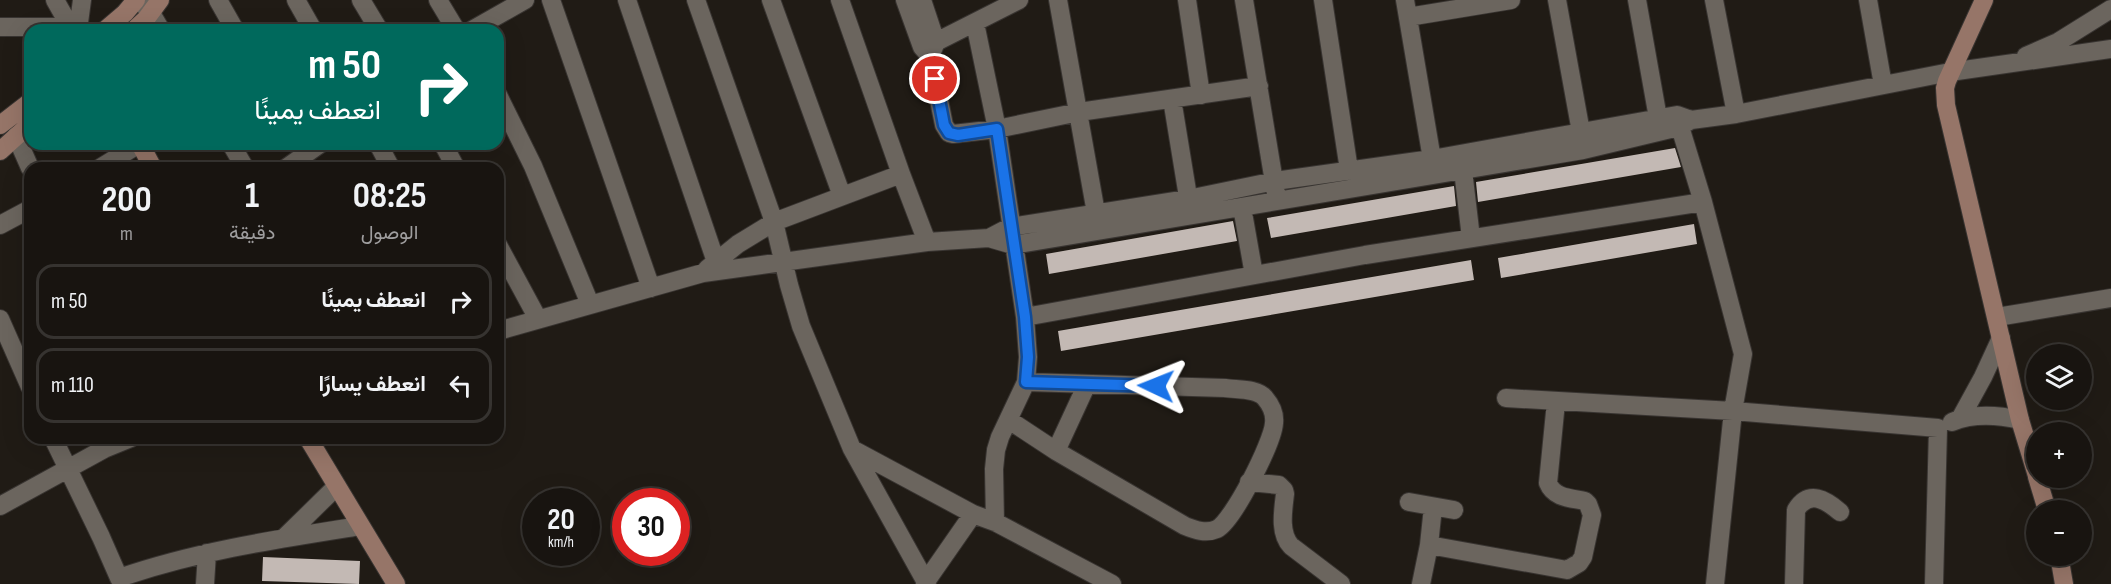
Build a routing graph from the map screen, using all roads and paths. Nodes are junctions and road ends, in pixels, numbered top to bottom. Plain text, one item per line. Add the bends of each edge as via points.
1 (55, 0) edge
2 (82, 0) edge
3 (218, 0) edge
4 (296, 0) edge
5 (362, 0) edge
6 (438, 0) edge
7 (551, 0) edge
8 (627, 0) edge
9 (696, 0) edge
10 (771, 0) edge
11 (840, 0) edge
12 (905, 0) edge
13 (922, 0) edge
14 (1019, 0) edge
15 (1058, 0) edge
16 (1187, 0) edge
17 (1244, 0) edge
18 (1323, 0) edge
19 (1511, 0) edge
20 (1557, 0) edge
21 (1636, 0) edge
22 (1714, 0) edge
23 (1868, 0) edge
24 (1984, 0) edge
25 (519, 1) edge
26 (146, 3) edge
27 (1406, 8) edge
28 (2111, 9) edge
29 (975, 23) junction
30 (71, 24) edge
31 (75, 24) edge
32 (112, 24) edge
33 (137, 24) edge
34 (158, 24) edge
35 (232, 24) edge
36 (310, 24) edge
37 (376, 24) edge
38 (452, 24) edge
39 (482, 24) edge
40 (0, 27) edge
41 (24, 28) edge
42 (929, 49) junction
43 (2111, 49) edge
44 (2006, 64) junction
45 (1950, 72) junction
46 (1883, 85) junction
47 (1259, 86) junction
48 (1201, 94) junction
49 (1172, 99) junction
50 (24, 107) edge
51 (504, 107) edge
52 (1079, 112) junction
53 (1736, 114) junction
54 (1658, 118) junction
55 (1682, 121) junction
56 (0, 125) edge
57 (24, 129) edge
58 (997, 129) junction
59 (1581, 132) junction
60 (16, 136) junction
61 (130, 150) edge
62 (0, 151) edge
63 (310, 152) edge
64 (27, 162) edge
65 (110, 162) edge
66 (295, 162) edge
67 (1433, 167) junction
68 (1349, 170) junction
69 (1464, 170) junction
70 (901, 174) junction
71 (1275, 181) junction
72 (842, 196) junction
73 (1277, 202) junction
74 (1703, 202) junction
75 (1190, 207) junction
76 (1242, 207) junction
77 (24, 212) edge
78 (1096, 213) junction
79 (774, 222) junction
80 (0, 225) edge
81 (1012, 236) junction
82 (1471, 238) junction
83 (927, 242) junction
84 (504, 256) edge
85 (783, 261) junction
86 (710, 267) junction
87 (1254, 275) junction
88 (651, 288) junction
89 (2111, 298) edge
90 (590, 304) junction
91 (1025, 317) junction
92 (1997, 317) junction
93 (0, 319) edge
94 (538, 319) junction
95 (504, 329) edge
96 (2001, 338) junction
97 (7, 354) edge
98 (24, 378) edge
99 (1026, 382) junction
100 (1087, 384) junction
101 (1506, 398) dead end
102 (1556, 402) junction
103 (1733, 411) junction
104 (1960, 419) junction
105 (1009, 420) junction
106 (2020, 420) junction
107 (1938, 428) junction
108 (2026, 440) edge
109 (56, 444) edge
110 (115, 444) edge
111 (311, 444) edge
112 (852, 449) junction
113 (1056, 451) junction
114 (67, 468) junction
115 (1249, 482) junction
116 (336, 487) junction
117 (2, 500) edge
118 (1409, 502) dead end
119 (1433, 507) junction
120 (1454, 510) dead end
121 (1840, 512) dead end
122 (973, 514) junction
123 (995, 522) junction
124 (360, 526) junction
125 (284, 538) junction
126 (1429, 545) junction
127 (207, 553) junction
128 (2061, 566) edge
129 (113, 581) edge
130 (205, 584) edge
131 (396, 584) edge
132 (926, 584) edge
133 (1112, 584) edge
134 (1341, 584) edge
135 (1421, 584) edge
136 (1715, 584) edge
137 (1794, 584) edge
138 (1934, 584) edge
139 (2064, 584) edge

1 - 30 street
2 - 31 street
3 - 35 street
4 - 36 street
5 - 37 street
6 - 38 street
7 - 88 street
8 - 86 street
9 - 79 street
10 - 72 street
11 - 70 street
12 - 42 street
13 - 42 street
14 - 29 street
15 - 52 street
16 - 48 street
17 - 47 street
18 - 68 street
19 - 27 street
20 - 59 street
21 - 54 street
22 - 53 street
23 - 46 street
24 - 45 street
25 - 39 street
26 - 32 street
26 - 33 street
26 - 34 street
27 - 67 street
28 - 44 street via 2058,42
29 - 42 street
29 - 58 street
40 - 41 street
42 - 58 street via 944,125 949,133
43 - 44 street
44 - 45 street
45 - 46 street
45 - 92 street via 1945,88 1946,105
46 - 53 street
47 - 48 street
47 - 71 street
48 - 49 street
49 - 52 street
49 - 75 street
50 - 56 street
51 - 90 street via 533,166
52 - 58 street
52 - 78 street
53 - 55 street
54 - 55 street
54 - 59 street
55 - 69 street via 1583,150
55 - 74 street
57 - 60 street
58 - 81 street
59 - 67 street
60 - 62 street
60 - 64 street
61 - 65 street
63 - 66 street
67 - 68 street
67 - 69 street
67 - 73 street
68 - 71 street
69 - 82 street
70 - 72 street
70 - 83 street
71 - 73 street
71 - 75 street
72 - 79 street
73 - 76 street
74 - 82 street
74 - 103 street via 1743,354
75 - 76 street
75 - 78 street
75 - 81 street
76 - 87 street
77 - 80 street
78 - 81 street
79 - 85 street
79 - 86 street
81 - 83 street
81 - 91 street
82 - 87 street
83 - 85 street
84 - 94 street
85 - 86 street
85 - 112 street via 801,326
86 - 88 street
87 - 91 street
88 - 90 street
89 - 92 street
90 - 94 street
91 - 99 street
92 - 96 street
93 - 97 street
94 - 95 street
96 - 104 street
96 - 106 street
97 - 98 street
99 - 100 street
99 - 105 street
100 - 113 street
100 - 115 street via 1258,392 1274,415 1274,427
101 - 102 street
102 - 103 street
102 - 126 street via 1548,483 1557,495 1588,504 1592,514 1579,563 1567,570
103 - 107 street
103 - 136 street
104 - 106 street via 1988,416
104 - 107 street
105 - 113 street
105 - 123 street via 1000,437 994,469
106 - 108 street
107 - 138 street
109 - 114 street
110 - 114 street
111 - 116 street
112 - 122 street
112 - 132 street
113 - 115 street via 1196,530 1217,529 1224,523
114 - 117 street
114 - 129 street via 101,537
115 - 134 street via 1279,485 1284,490 1285,539
116 - 124 street
116 - 125 street
118 - 119 street
119 - 120 street
119 - 126 street
121 - 137 street via 1817,498 1800,504 1796,510
122 - 123 street
122 - 132 street
123 - 133 street
124 - 125 street
124 - 131 street
125 - 127 street
126 - 135 street
127 - 129 street
127 - 130 street
128 - 139 street

